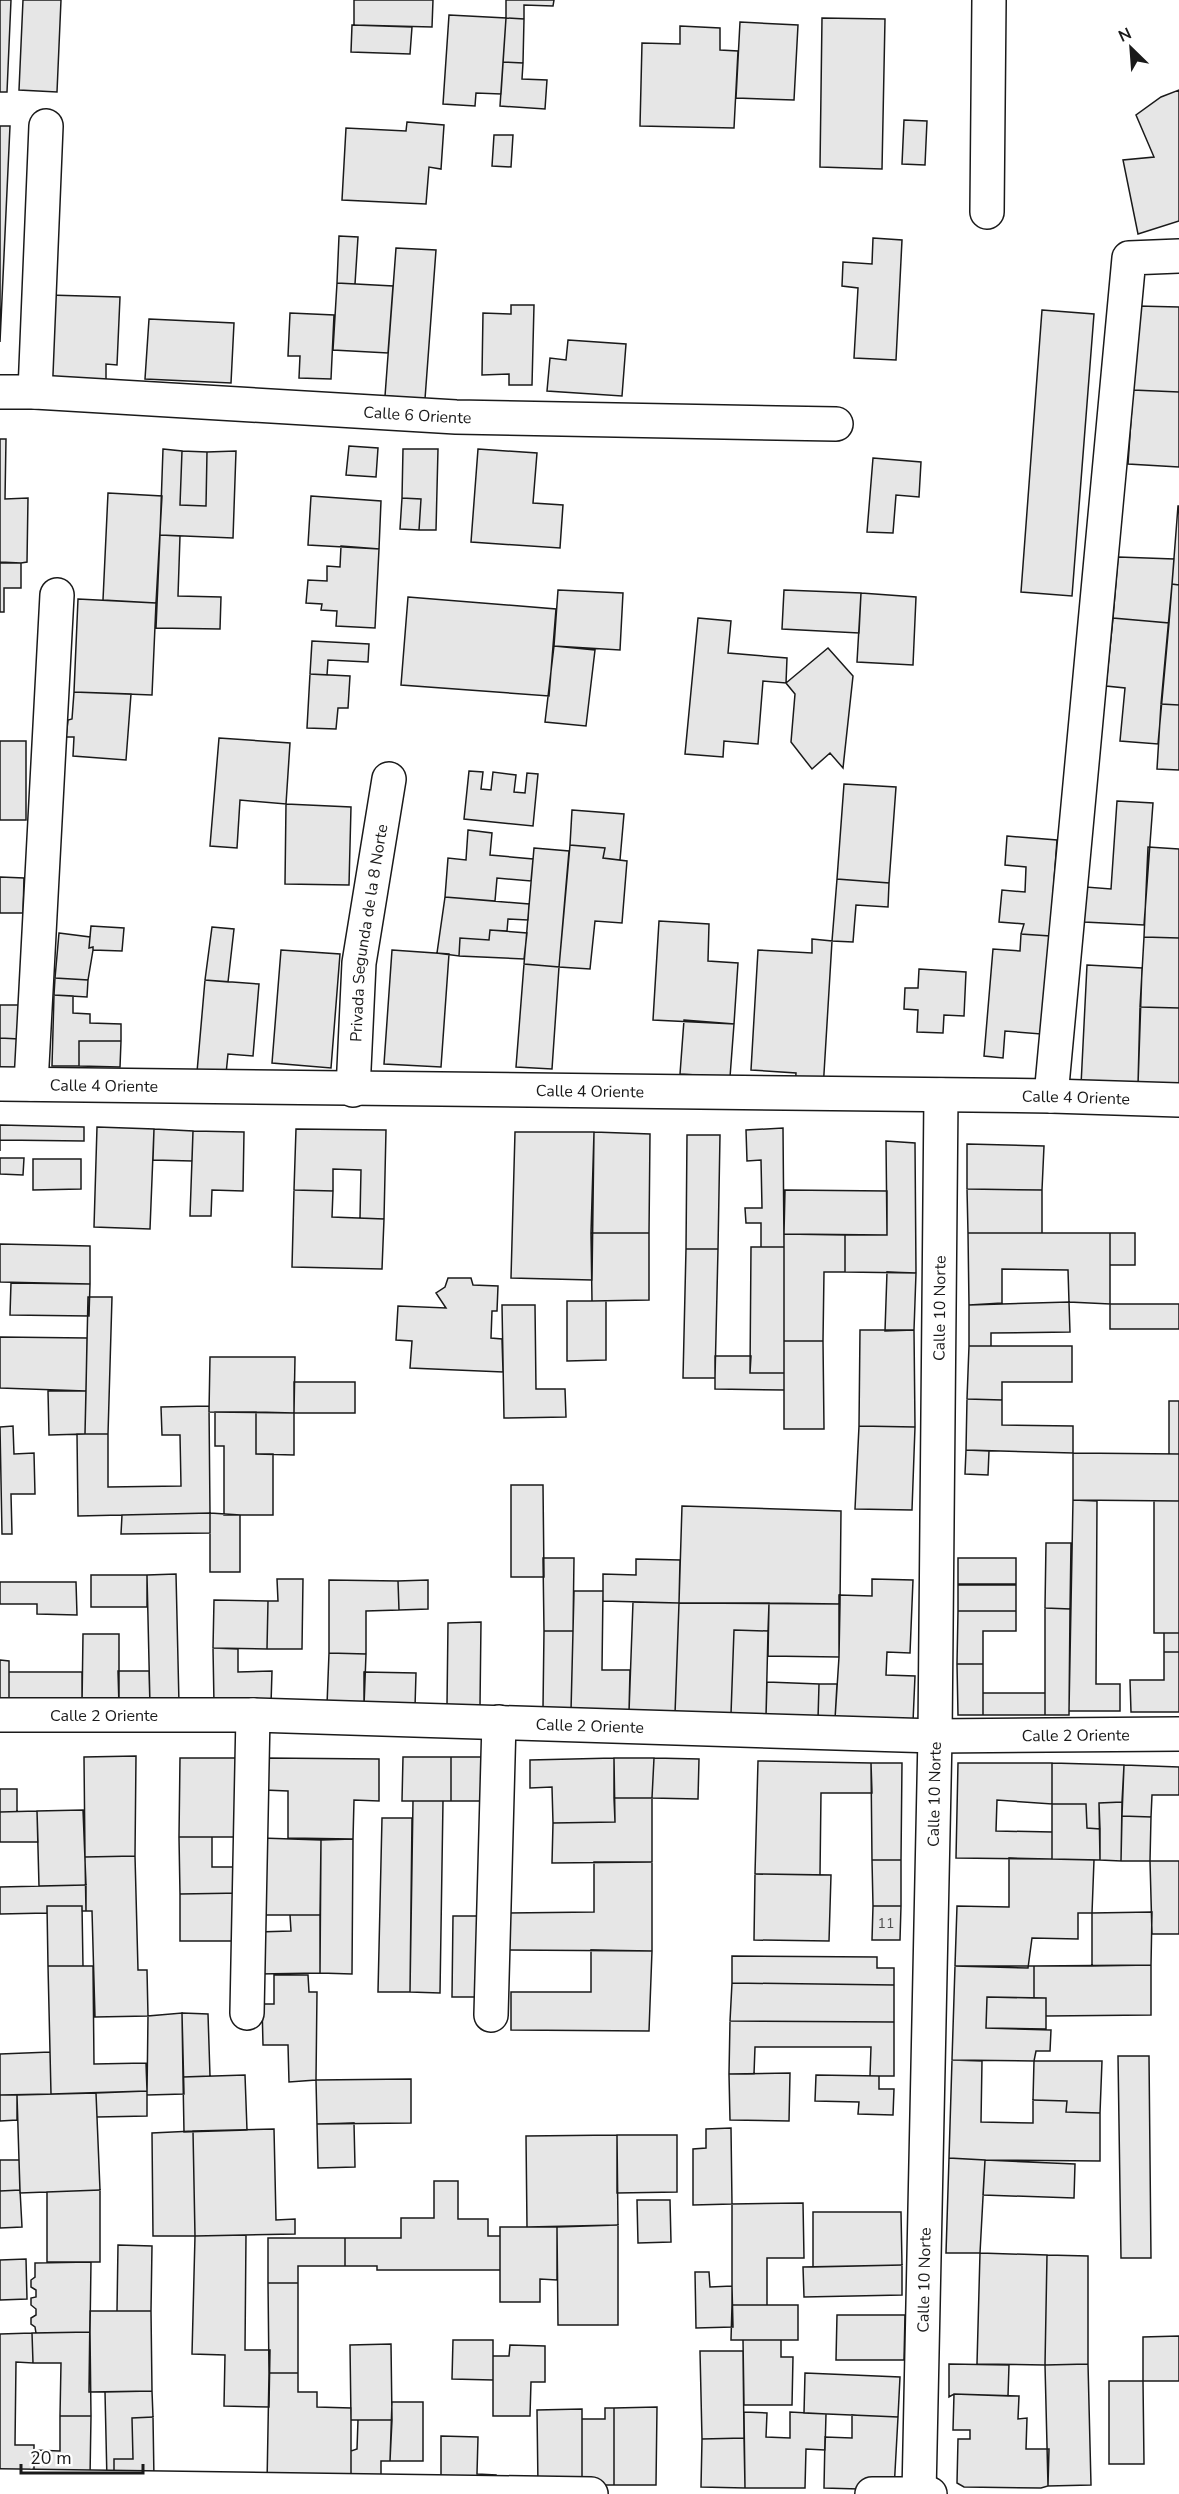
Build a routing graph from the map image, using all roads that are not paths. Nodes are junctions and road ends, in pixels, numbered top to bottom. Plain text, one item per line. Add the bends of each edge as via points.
1 (989, 0) edge
2 (46, 126) dead end
3 (987, 212) dead end
4 (1179, 256) edge
5 (0, 392) edge
6 (35, 392) junction
7 (836, 424) dead end
8 (57, 595) dead end
9 (389, 779) dead end
10 (16, 1084) edge
11 (353, 1090) junction
12 (940, 1095) junction
13 (1051, 1096) junction
14 (1179, 1100) edge
15 (0, 1715) edge
16 (253, 1715) junction
17 (499, 1722) junction
18 (1179, 1734) edge
19 (934, 1736) junction
20 (248, 2013) dead end
21 (492, 2015) dead end
22 (0, 2486) edge
23 (361, 2492) edge
24 (591, 2494) edge
25 (872, 2494) edge
26 (919, 2494) edge
27 (930, 2494) edge

1 - 3 street
2 - 6 street
4 - 13 street via 1129,258
5 - 6 street, Calle 6 Oriente
6 - 7 street, Calle 6 Oriente via 456,417
8 - 10 street
9 - 11 street, Privada Segunda de la 8 Norte via 359,963
10 - 11 street, Calle 4 Oriente
11 - 12 street, Calle 4 Oriente
12 - 13 street, Calle 4 Oriente
12 - 19 street, Calle 10 Norte
13 - 14 street, Calle 4 Oriente
15 - 16 street, Calle 2 Oriente
16 - 17 street, Calle 2 Oriente
16 - 20 street
17 - 19 street, Calle 2 Oriente
17 - 21 street
18 - 19 street, Calle 2 Oriente
19 - 26 street, Calle 10 Norte
22 - 23 street
23 - 24 street
25 - 26 street
26 - 27 street

